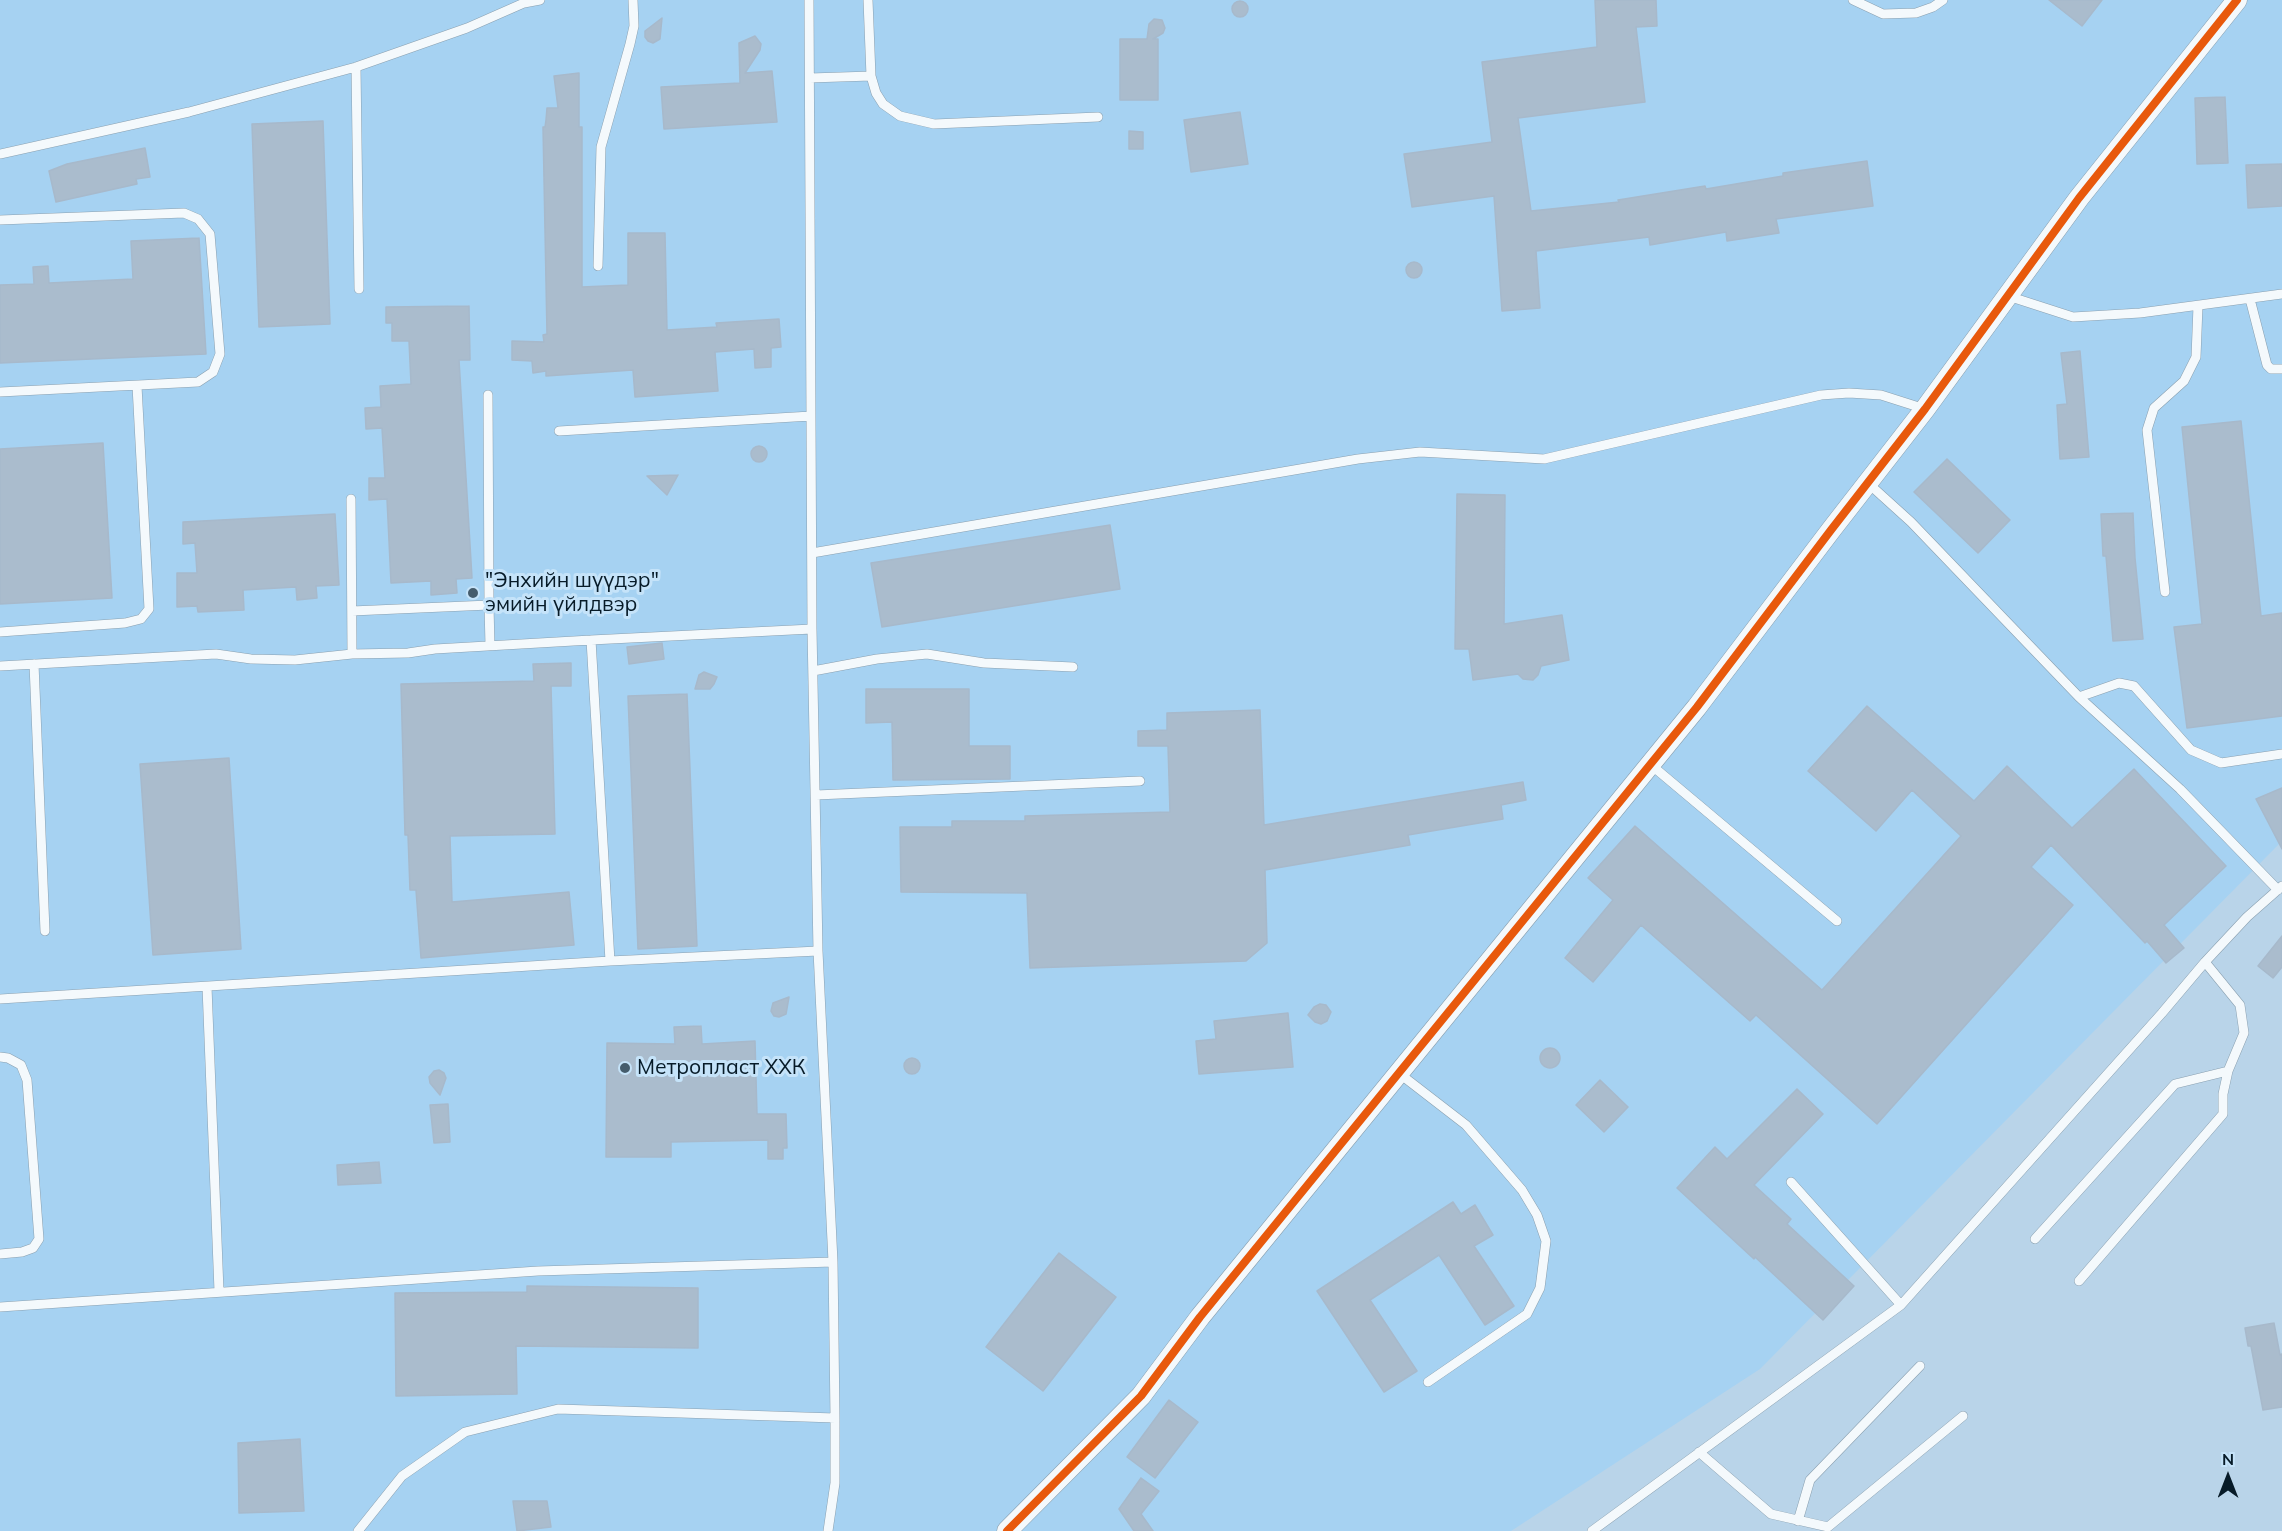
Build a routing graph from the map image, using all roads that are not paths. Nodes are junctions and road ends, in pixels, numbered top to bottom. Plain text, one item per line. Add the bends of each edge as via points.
1 (540, 0) edge
2 (633, 0) edge
3 (809, 0) edge
4 (868, 0) edge
5 (1853, 0) edge
6 (1943, 0) edge
7 (2237, 0) edge
8 (356, 67) junction
9 (871, 76) junction
10 (810, 78) junction
11 (1098, 117) dead end
12 (0, 154) edge
13 (0, 220) edge
14 (598, 266) dead end
15 (359, 289) dead end
16 (2282, 294) edge
17 (2008, 296) junction
18 (2250, 298) junction
19 (2198, 306) junction
20 (2282, 369) edge
21 (137, 386) junction
22 (0, 392) edge
23 (488, 394) dead end
24 (1925, 409) junction
25 (811, 416) junction
26 (559, 431) dead end
27 (1869, 484) junction
28 (351, 499) dead end
29 (812, 553) junction
30 (2165, 592) dead end
31 (489, 605) junction
32 (352, 611) junction
33 (812, 629) junction
34 (0, 632) edge
35 (591, 640) junction
36 (490, 646) junction
37 (352, 654) junction
38 (34, 664) junction
39 (0, 666) edge
40 (1073, 667) dead end
41 (813, 671) junction
42 (2079, 697) junction
43 (2282, 754) edge
44 (1650, 764) junction
45 (1140, 782) dead end
46 (816, 795) junction
47 (2280, 888) edge
48 (1838, 921) dead end
49 (45, 931) dead end
50 (818, 951) junction
51 (610, 961) junction
52 (2205, 962) junction
53 (207, 987) junction
54 (0, 999) edge
55 (0, 1057) edge
56 (2228, 1071) junction
57 (1400, 1074) junction
58 (1791, 1182) dead end
59 (2035, 1239) dead end
60 (0, 1254) edge
61 (833, 1262) junction
62 (2079, 1281) dead end
63 (219, 1291) junction
64 (1901, 1305) junction
65 (0, 1306) edge
66 (1920, 1366) dead end
67 (1428, 1382) dead end
68 (1963, 1416) dead end
69 (835, 1418) junction
70 (1700, 1452) junction
71 (1798, 1521) junction
72 (358, 1531) edge
73 (828, 1531) edge
74 (1007, 1531) edge
75 (1592, 1531) edge

1 - 8 lane
2 - 14 lane via 630,44 600,147
3 - 10 lane
4 - 9 lane
5 - 6 lane via 1883,14 1916,13
7 - 17 street via 2079,198
8 - 12 lane via 189,112
8 - 15 lane
9 - 10 lane
9 - 11 lane via 884,104 900,116 934,124
10 - 25 lane
13 - 21 lane via 184,213 198,219 210,234 220,354 213,372 198,382
16 - 18 lane
17 - 19 lane via 2073,317
17 - 24 street
18 - 19 lane
18 - 20 lane via 2266,365
19 - 30 lane via 2196,357 2184,381 2154,408 2147,430
21 - 22 lane
21 - 34 lane via 149,609 141,619 125,623
23 - 31 lane
24 - 27 street
24 - 29 lane via 1881,395 1821,395 1545,459 1420,452 1358,459
25 - 26 lane
25 - 29 lane
27 - 42 lane via 1911,522
27 - 44 street
28 - 32 lane
29 - 33 lane
31 - 32 lane
31 - 36 lane
32 - 37 lane
33 - 35 lane
33 - 41 lane
35 - 36 lane
35 - 51 lane
36 - 37 lane
37 - 38 lane via 295,660 216,654
38 - 39 lane
38 - 49 lane
40 - 41 lane via 984,663 927,654
41 - 46 lane
42 - 43 lane via 2119,683 2134,686 2192,750 2221,763
42 - 47 lane
44 - 48 lane
44 - 57 street
45 - 46 lane
46 - 50 lane
47 - 52 lane
50 - 51 lane
50 - 61 lane
51 - 53 lane
52 - 56 lane via 2240,1005 2244,1033
52 - 64 lane
53 - 54 lane
53 - 63 lane
55 - 60 lane via 21,1065 27,1080 39,1239 33,1248
56 - 59 lane via 2175,1084
56 - 62 lane via 2223,1113
57 - 67 lane via 1466,1125 1522,1190 1546,1241 1540,1288 1527,1314
57 - 74 street via 1200,1317 1141,1396
58 - 64 lane
61 - 63 lane via 538,1271
61 - 69 lane
63 - 65 lane
64 - 70 lane
66 - 71 lane via 1810,1480
68 - 71 lane via 1828,1527
69 - 72 lane via 558,1409 465,1431 402,1476
69 - 73 lane via 835,1483
70 - 71 lane via 1771,1514
70 - 75 lane

